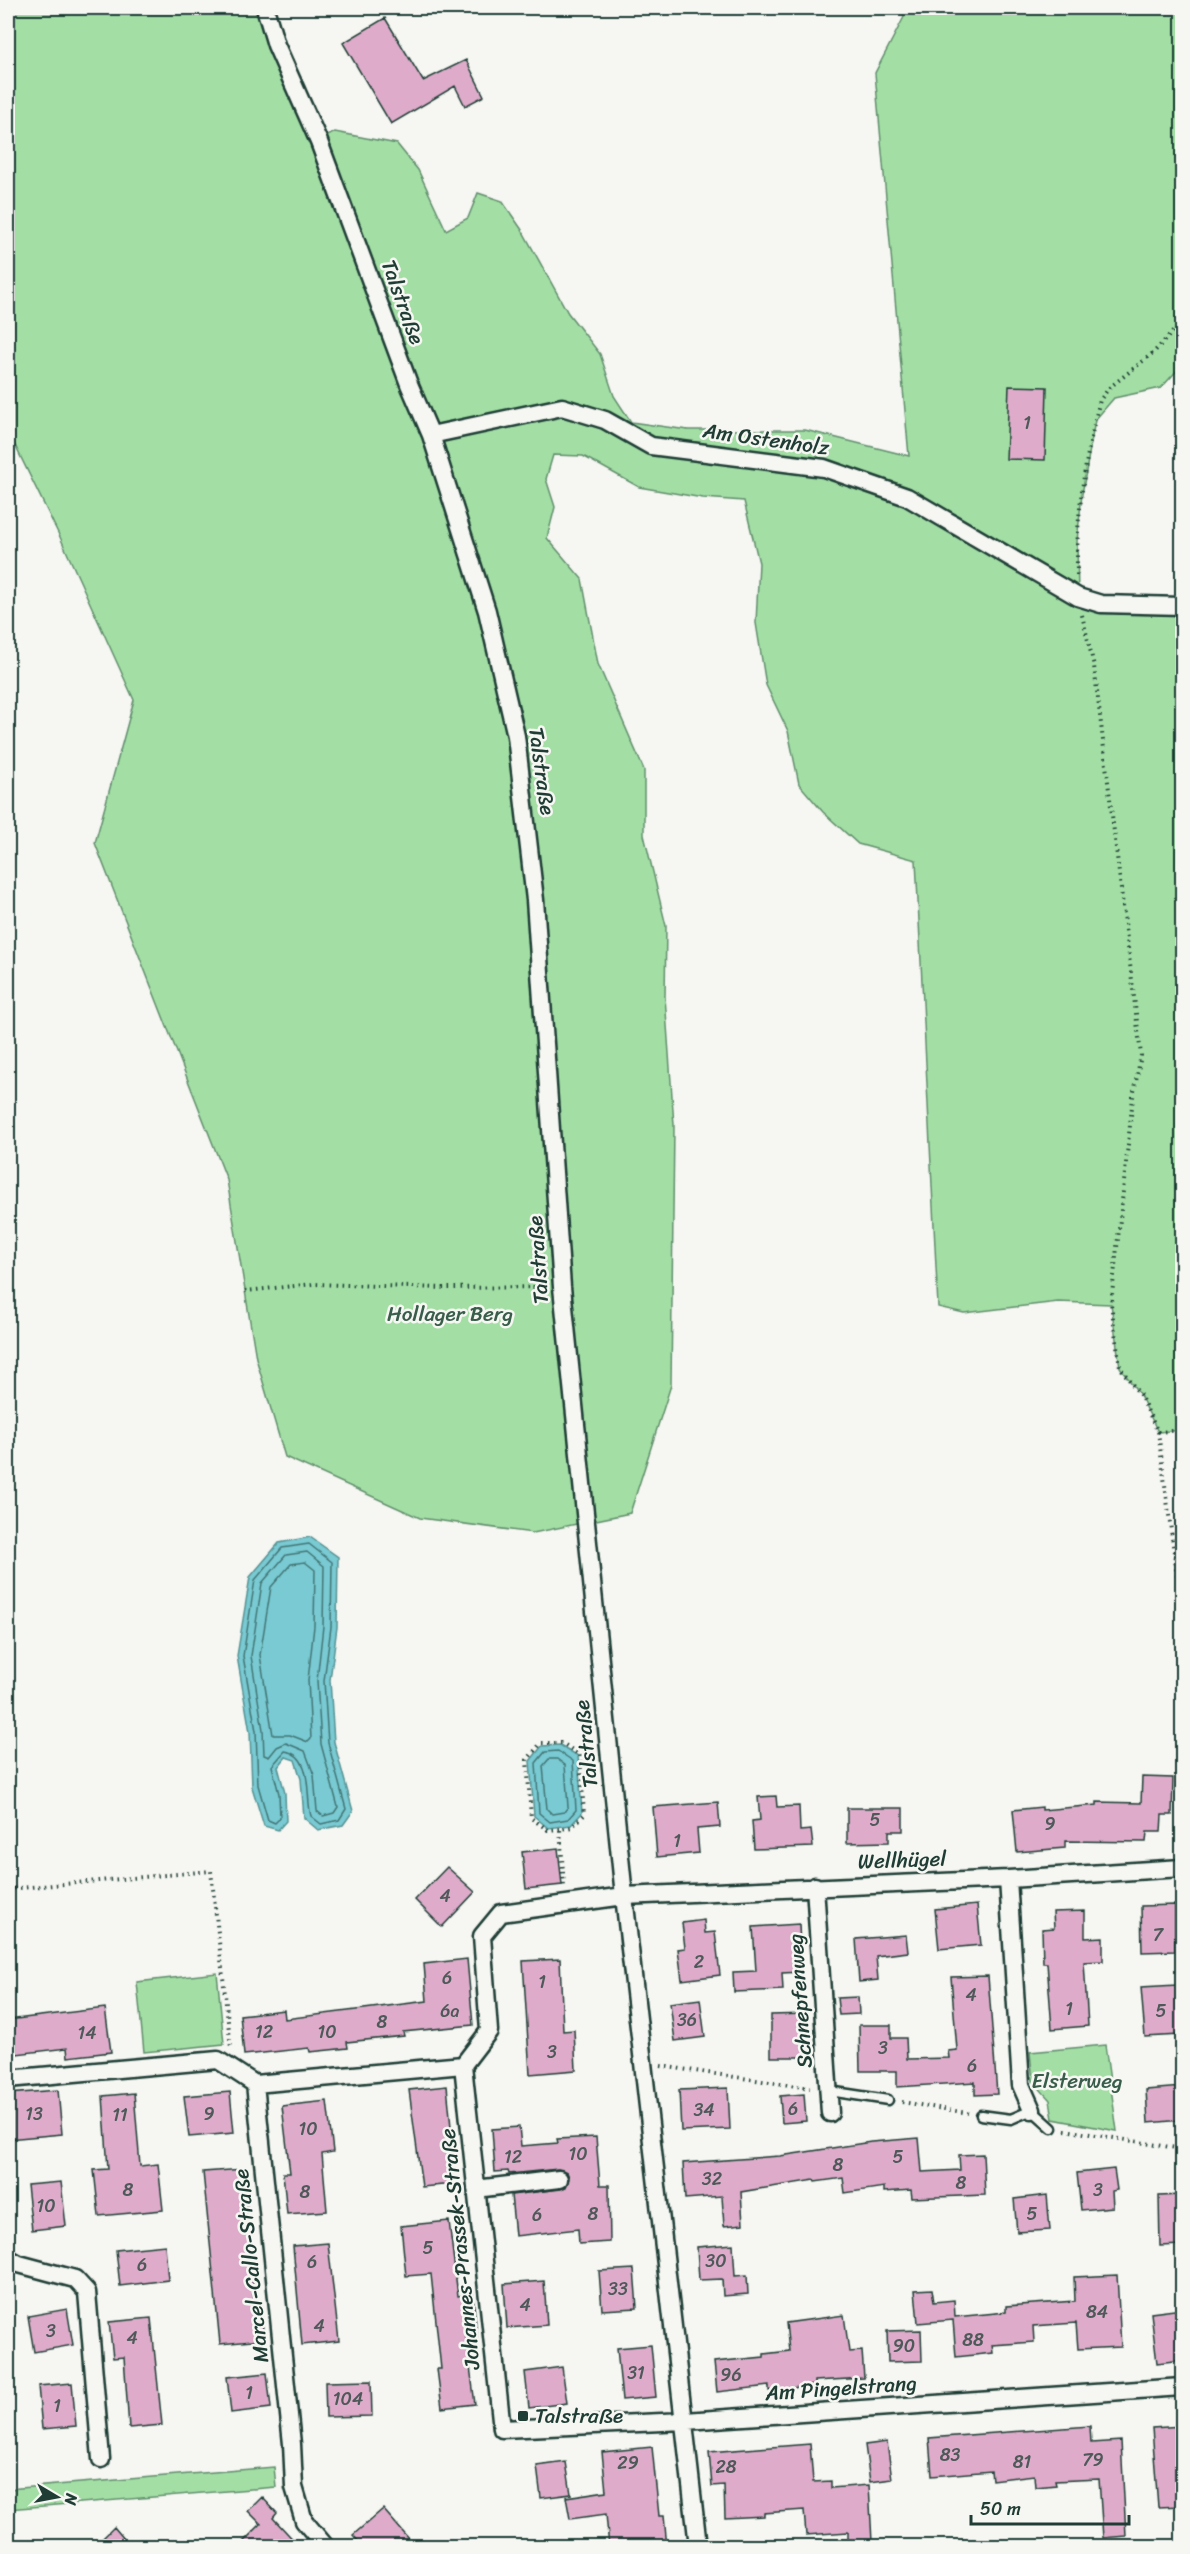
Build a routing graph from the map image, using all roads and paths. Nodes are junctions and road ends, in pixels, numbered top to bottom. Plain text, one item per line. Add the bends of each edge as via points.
1 (265, 8) edge
2 (1182, 322) edge
3 (431, 435) junction
4 (1078, 597) junction
5 (1182, 606) edge
6 (562, 1287) junction
7 (244, 1291) dead end
8 (1182, 1430) edge
9 (1158, 1432) junction
10 (1182, 1613) edge
11 (1182, 1690) edge
12 (1182, 1700) edge
13 (560, 1829) junction
14 (1182, 1868) edge
15 (1008, 1879) junction
16 (815, 1886) junction
17 (8, 1889) edge
18 (624, 1896) junction
19 (565, 1903) junction
20 (463, 2065) junction
21 (644, 2068) junction
22 (235, 2071) junction
23 (8, 2079) edge
24 (255, 2084) junction
25 (829, 2091) junction
26 (888, 2100) joint
27 (1032, 2110) junction
28 (830, 2113) dead end
29 (981, 2115) joint
30 (1052, 2128) joint
31 (1182, 2149) edge
32 (559, 2179) dead end
33 (476, 2189) junction
34 (8, 2258) edge
35 (1182, 2387) edge
36 (685, 2421) junction
37 (502, 2429) joint
38 (101, 2460) dead end
39 (326, 2547) edge
40 (698, 2547) edge

1 - 3 street, Talstraße via 276,45 319,142
2 - 4 path via 1100,400 1082,494 1077,541
3 - 4 street, Am Ostenholz via 562,407 605,420 651,446 824,468 907,497
3 - 6 street, Talstraße via 487,611 516,736 535,900
4 - 5 street, Am Ostenholz via 1101,604
4 - 9 path via 1094,666 1141,1055 1111,1304 1120,1366
6 - 7 path via 314,1284
6 - 18 street, Talstraße
8 - 9 path
9 - 10 path
11 - 12 path
13 - 13 path via 572,1827 584,1815 580,1755 562,1743 542,1743 527,1760 531,1818 548,1830
13 - 19 path
14 - 15 street, Wellhügel
15 - 16 street, Wellhügel
15 - 27 street via 1021,2085
16 - 18 street, Wellhügel
16 - 25 street, Schnepfenweg
17 - 22 path via 211,1870
18 - 19 street, Wellhügel
18 - 21 street, Talstraße
19 - 20 street, Wellhügel via 501,1913 482,1936 489,2031
20 - 24 street
20 - 33 street, Johannes-Prassek-Straße
21 - 25 path via 665,2065
21 - 36 street, Talstraße
22 - 23 street via 218,2060
22 - 24 street
24 - 39 street, Marcel-Callo-Straße via 294,2487 304,2521
25 - 26 lane
25 - 28 street, Schnepfenweg
26 - 29 path
27 - 29 lane via 1011,2119
27 - 30 lane
30 - 31 path
32 - 33 street
33 - 37 street, Johannes-Prassek-Straße
34 - 38 street via 75,2279 87,2292
35 - 36 street, Am Pingelstrang
36 - 37 street, Am Pingelstrang
36 - 40 street, Talstraße

